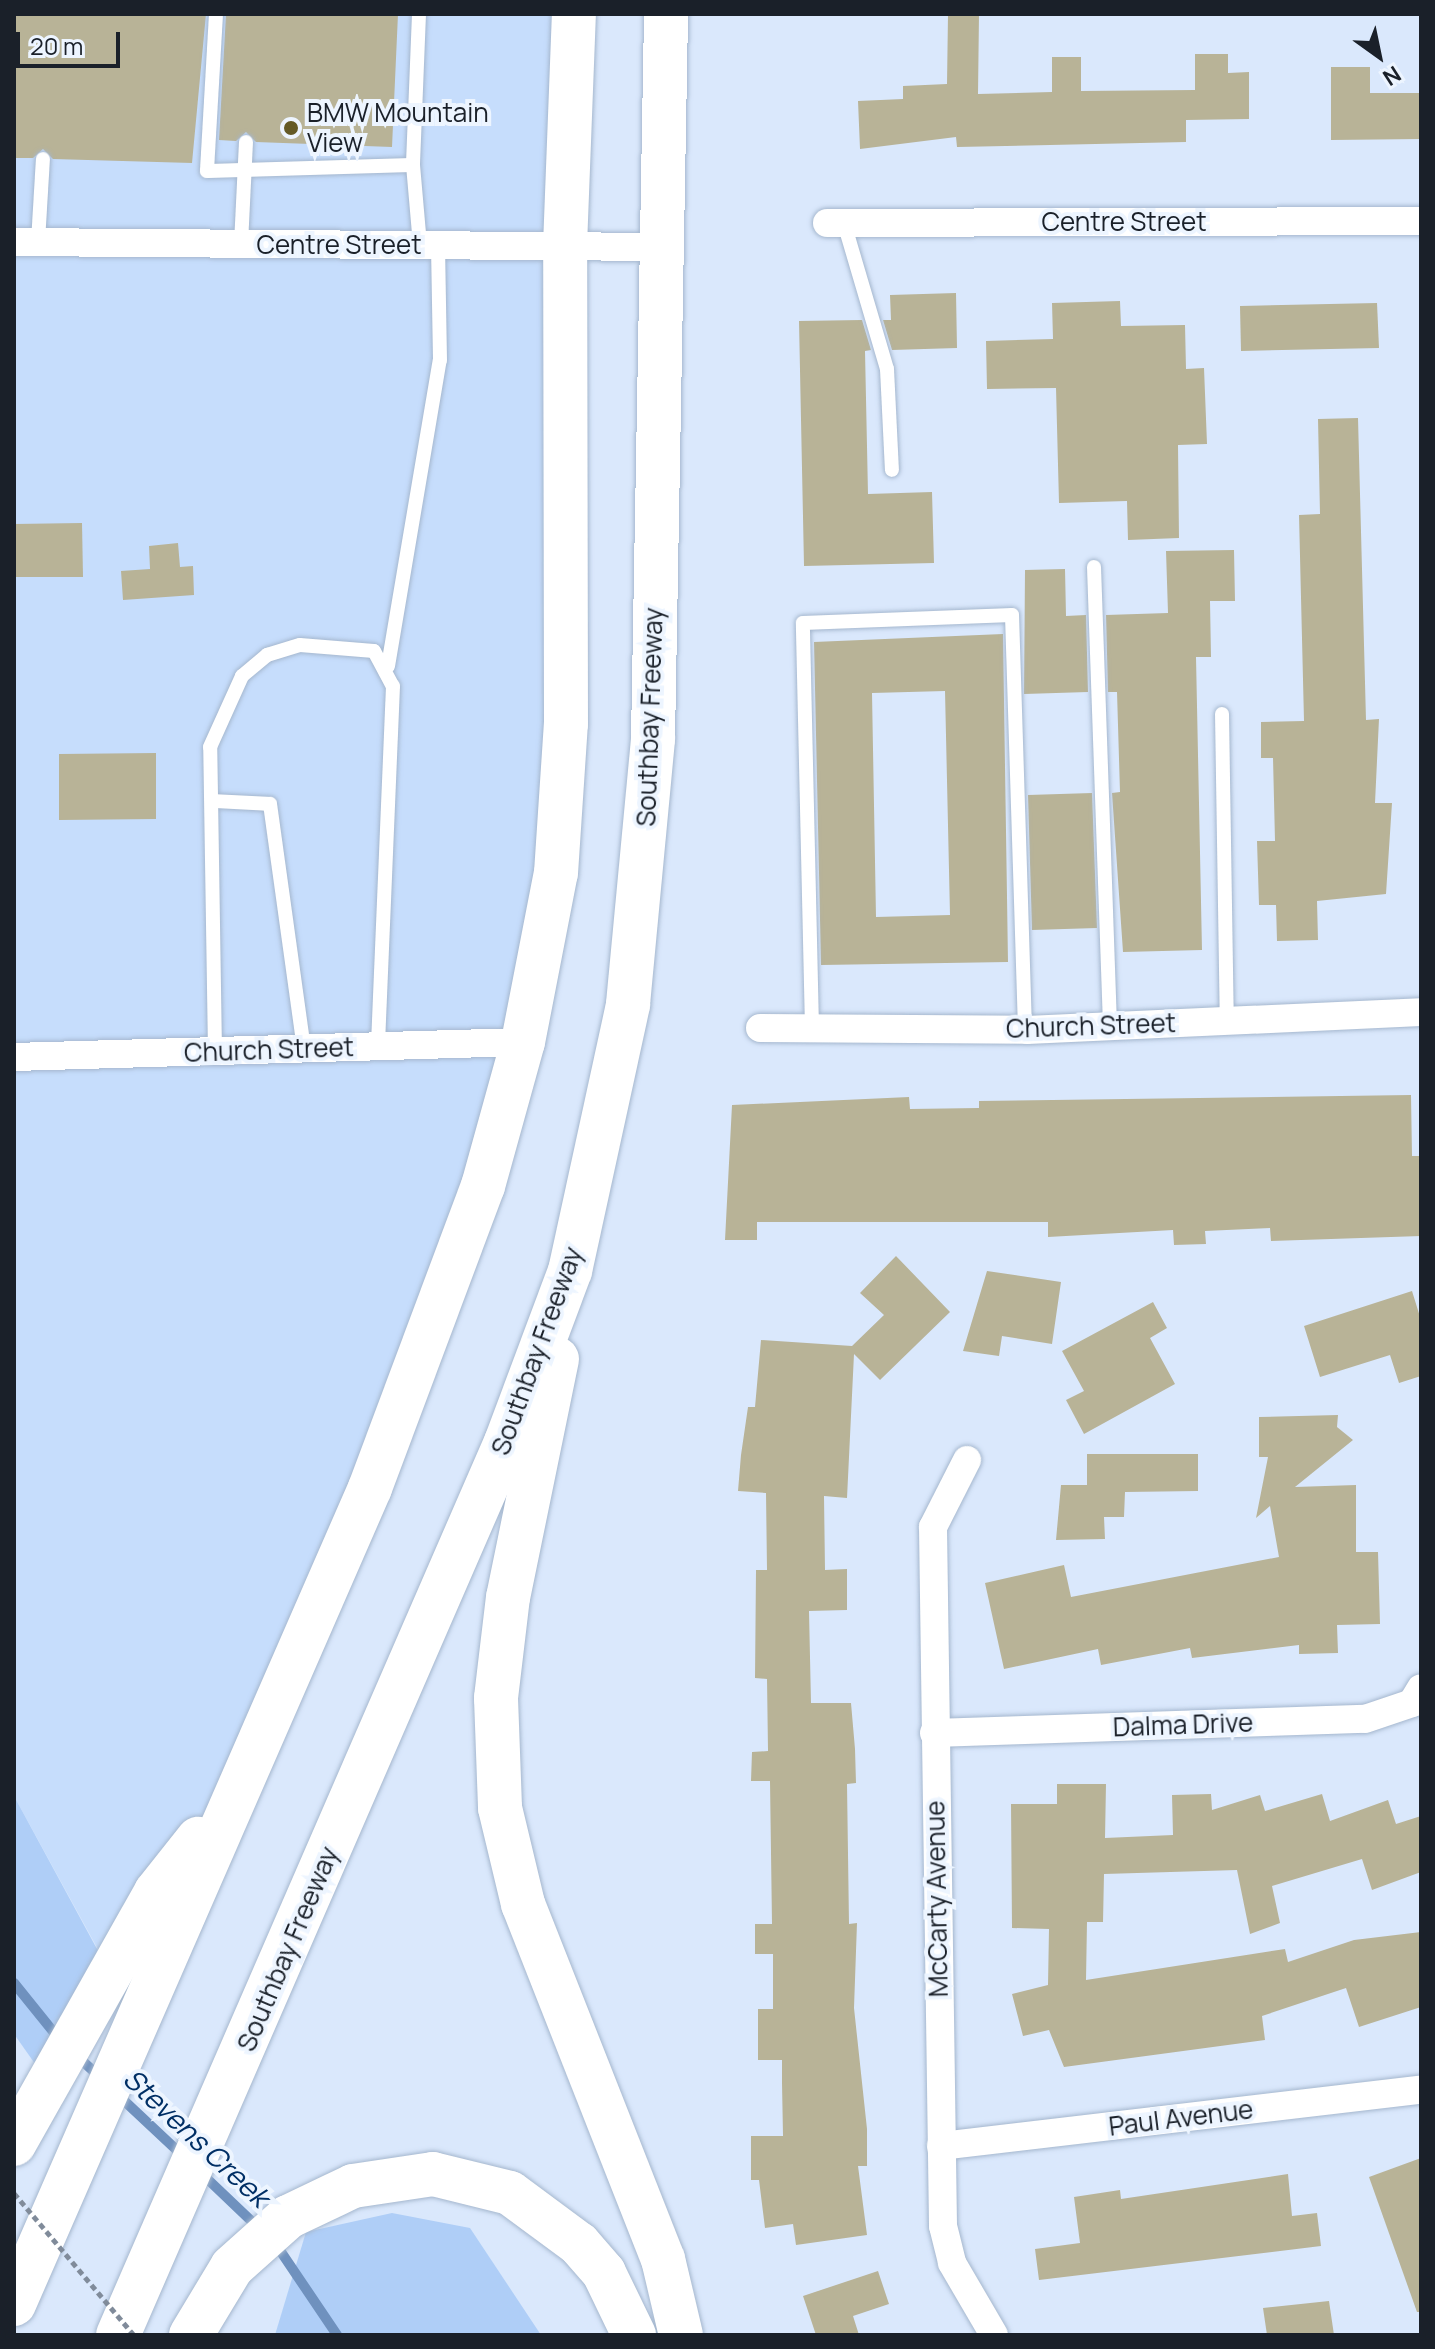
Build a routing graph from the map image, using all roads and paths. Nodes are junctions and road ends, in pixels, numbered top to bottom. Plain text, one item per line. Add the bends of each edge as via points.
1 (216, 14) edge
2 (419, 14) edge
3 (574, 14) edge
4 (666, 14) edge
5 (246, 142) dead end
6 (43, 159) dead end
7 (413, 165) junction
8 (244, 169) junction
9 (1421, 221) edge
10 (836, 223) joint
11 (26, 242) edge
12 (241, 244) junction
13 (429, 245) junction
14 (565, 246) junction
15 (663, 247) junction
16 (892, 470) dead end
17 (1094, 567) dead end
18 (388, 666) junction
19 (1222, 714) dead end
20 (213, 801) junction
21 (1421, 1012) edge
22 (1227, 1021) junction
23 (1110, 1026) junction
24 (760, 1028) dead end
25 (812, 1028) junction
26 (1025, 1030) junction
27 (523, 1042) junction
28 (378, 1047) junction
29 (304, 1048) junction
30 (215, 1051) junction
31 (14, 1057) edge
32 (570, 1271) junction
33 (967, 1460) dead end
34 (1421, 1688) edge
35 (934, 1733) junction
36 (237, 1790) junction
37 (1421, 2090) edge
38 (14, 2144) edge
39 (941, 2146) junction
40 (14, 2193) edge
41 (14, 2304) edge
42 (14, 2325) edge
43 (24, 2335) edge
44 (118, 2335) edge
45 (134, 2335) edge
46 (191, 2335) edge
47 (634, 2335) edge
48 (681, 2335) edge
49 (994, 2335) edge

1 - 8 lane via 207,171
2 - 7 lane
3 - 14 highway
4 - 15 highway, Southbay Freeway
5 - 8 lane
6 - 11 lane
7 - 8 lane
7 - 13 lane
8 - 12 lane
9 - 10 street, Centre Street
10 - 16 lane via 887,369
11 - 12 street, Centre Street
12 - 13 street, Centre Street
13 - 14 street, Centre Street
13 - 18 lane via 440,360
14 - 15 street, Centre Street
14 - 27 highway via 566,724 556,873
15 - 32 highway, Southbay Freeway via 653,739 622,1032
17 - 23 lane
18 - 20 lane via 374,651 300,645 267,655 242,676 220,714 210,747
18 - 28 lane via 391,835
19 - 22 lane
20 - 29 lane via 270,804
20 - 30 lane
21 - 22 street, Church Street
22 - 23 street, Church Street
23 - 26 street, Church Street
24 - 25 street, Church Street
25 - 26 street, Church Street
25 - 26 lane via 803,623 1012,615
27 - 28 street, Church Street
27 - 36 highway via 483,1186 370,1488
28 - 29 street, Church Street
29 - 30 street, Church Street
30 - 31 street, Church Street
32 - 44 highway, Southbay Freeway via 506,1442
32 - 48 highway via 547,1423 508,1597 496,1698 500,1808 523,1904 663,2259
33 - 35 street, McCarty Avenue via 933,1527
34 - 35 street, Dalma Drive via 1412,1703 1365,1719
35 - 39 street, McCarty Avenue
36 - 38 highway via 156,1892
36 - 41 highway
37 - 39 street, Paul Avenue
39 - 49 street, McCarty Avenue via 952,2263
40 - 45 path, bridge
42 - 43 highway
46 - 47 highway via 232,2267 277,2226 330,2195 388,2175 433,2174 510,2193 579,2244 611,2284

